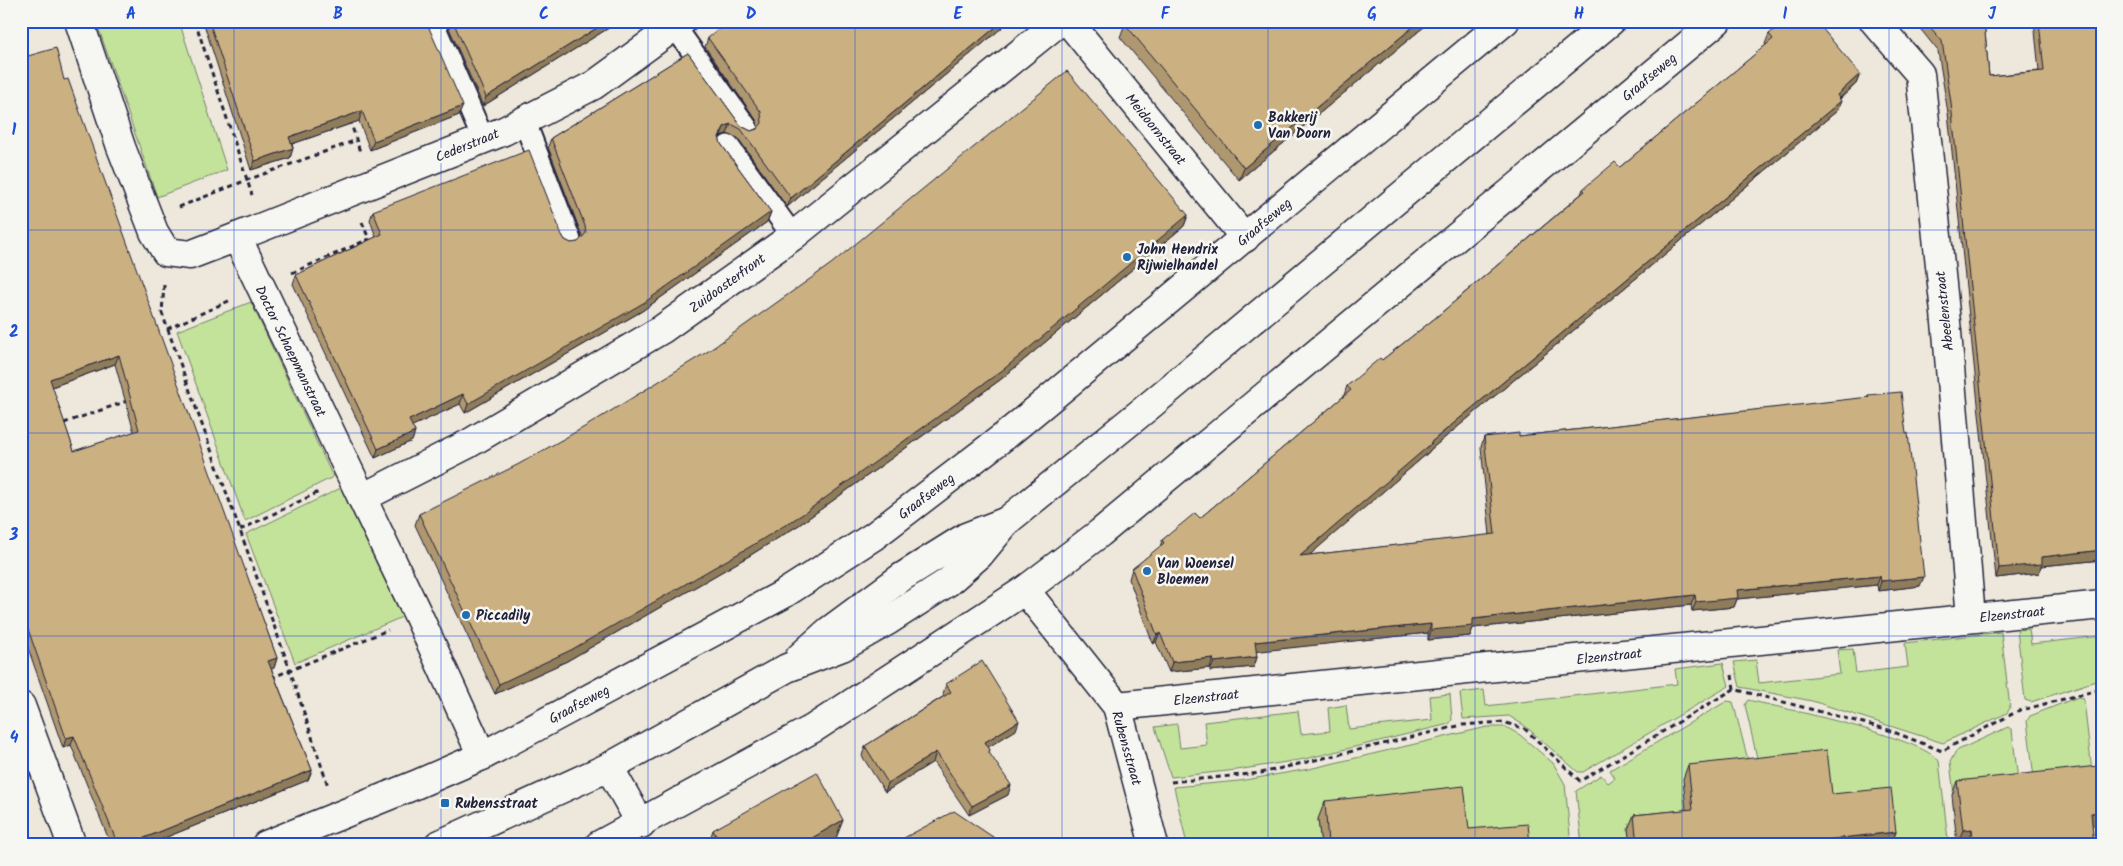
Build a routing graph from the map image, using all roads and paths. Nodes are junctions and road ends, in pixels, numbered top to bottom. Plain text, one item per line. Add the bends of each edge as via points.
1 (79, 21) edge
2 (195, 21) edge
3 (432, 21) edge
4 (1060, 21) edge
5 (1068, 21) edge
6 (1506, 21) edge
7 (1611, 21) edge
8 (1717, 21) edge
9 (1874, 21) edge
10 (679, 24) edge
11 (348, 112) edge
12 (524, 120) junction
13 (748, 128) edge
14 (483, 138) junction
15 (356, 140) junction
16 (728, 146) dead end
17 (247, 180) junction
18 (360, 187) junction
19 (149, 220) junction
20 (262, 226) junction
21 (793, 236) junction
22 (237, 237) junction
23 (1245, 238) junction
24 (570, 240) edge
25 (372, 247) edge
26 (166, 252) junction
27 (186, 380) junction
28 (177, 383) edge
29 (139, 397) edge
30 (61, 414) edge
31 (357, 488) junction
32 (240, 530) junction
33 (1025, 590) junction
34 (2102, 605) edge
35 (419, 617) junction
36 (1971, 618) junction
37 (290, 670) junction
38 (264, 681) edge
39 (2102, 689) edge
40 (21, 706) edge
41 (1117, 706) junction
42 (482, 756) junction
43 (609, 767) junction
44 (1138, 785) junction
45 (338, 816) junction
46 (641, 824) junction
47 (72, 845) edge
48 (266, 845) edge
49 (438, 845) edge
50 (599, 845) edge
51 (1154, 845) edge

1 - 19 street
2 - 17 path
3 - 14 lane
4 - 21 street, Zuidoosterfront
5 - 23 street, Meidoornstraat
6 - 23 street, Graafseweg
7 - 43 street via 1150,406 1008,520 966,536 902,577 829,631 787,668
8 - 33 street, Graafseweg via 1100,533
9 - 36 street, Abeelenstraat via 1920,74
10 - 12 street, Cederstraat via 594,85
10 - 13 lane
11 - 15 path
12 - 14 street, Cederstraat
12 - 24 lane
14 - 18 street, Cederstraat
15 - 17 path
15 - 18 path
16 - 21 lane
17 - 19 path
17 - 20 path
18 - 20 street, Cederstraat
18 - 25 path
19 - 26 street
20 - 22 street, Cederstraat
21 - 31 street, Zuidoosterfront via 661,330 468,444
22 - 26 street via 190,255
22 - 31 street, Doctor Schaepmanstraat
23 - 42 street, Graafseweg via 1006,435 874,536 782,595
26 - 27 path via 162,313
27 - 28 path
27 - 32 path
29 - 30 path via 64,423
31 - 32 path
31 - 35 street, Doctor Schaepmanstraat
32 - 37 path
33 - 41 street, Rubensstraat
33 - 46 street, Graafseweg via 814,728
34 - 36 street, Elzenstraat
35 - 37 path
35 - 42 street, Doctor Schaepmanstraat
36 - 41 street, Elzenstraat
37 - 38 path
37 - 45 path
39 - 44 path via 2018,711 1942,751 1886,729 1734,689 1580,781 1525,729 1504,722 1462,725 1261,773
40 - 47 street
41 - 44 street, Rubensstraat
42 - 45 street, Graafseweg
43 - 46 street
43 - 49 street
44 - 51 street, Rubensstraat
45 - 48 street, Graafseweg
46 - 50 street, Graafseweg

